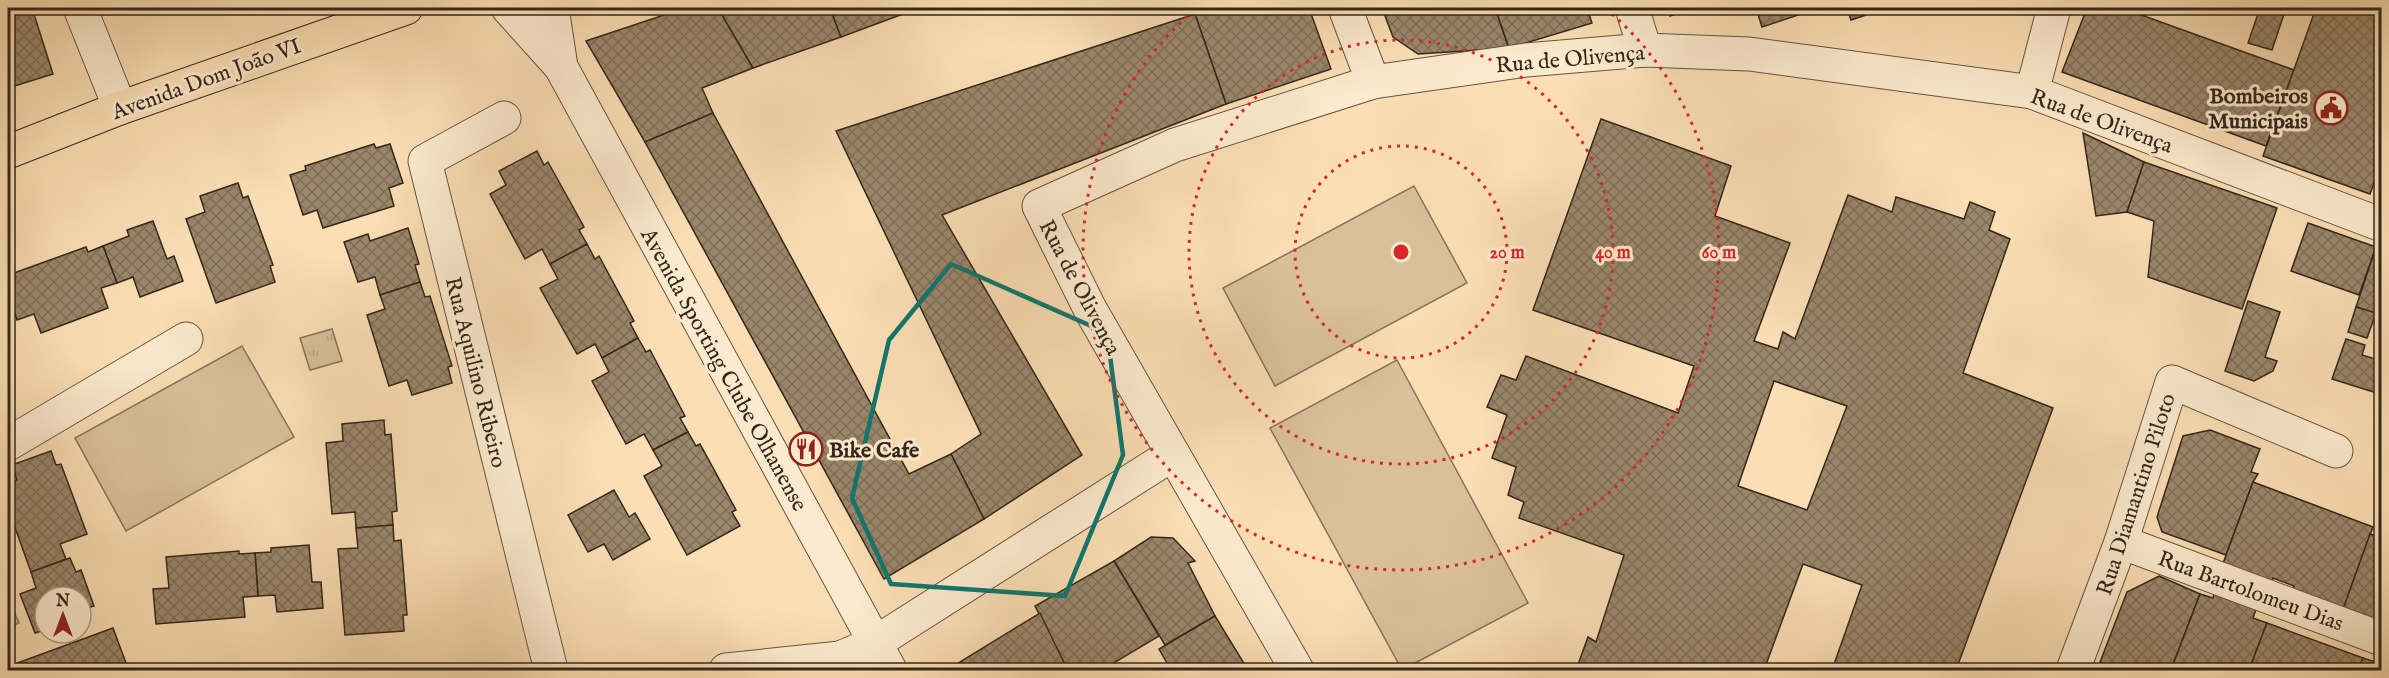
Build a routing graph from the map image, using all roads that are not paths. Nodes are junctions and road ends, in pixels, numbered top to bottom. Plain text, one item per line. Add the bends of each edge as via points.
1 (81, 8) edge
2 (406, 8) edge
3 (508, 8) edge
4 (552, 8) edge
5 (1345, 8) edge
6 (1632, 8) edge
7 (2054, 8) edge
8 (1645, 50) junction
9 (561, 67) junction
10 (1372, 82) junction
11 (2032, 92) junction
12 (120, 108) junction
13 (504, 118) dead end
14 (8, 152) edge
15 (2382, 225) edge
16 (186, 339) dead end
17 (8, 444) edge
18 (2336, 451) dead end
19 (1173, 454) junction
20 (2121, 542) junction
21 (2382, 639) edge
22 (882, 657) edge
23 (551, 670) edge
24 (726, 670) edge
25 (1298, 670) edge
26 (2073, 670) edge

1 - 12 street
2 - 12 main road, Avenida Dom João VI
3 - 9 street, Avenida Sporting Clube Olhanense
4 - 9 street, Avenida Sporting Clube Olhanense
5 - 10 street
6 - 8 street
7 - 11 street
8 - 10 street, Rua de Olivença via 1526,60
8 - 11 street, Rua de Olivença via 1749,54
9 - 22 street, Avenida Sporting Clube Olhanense
10 - 19 street, Rua de Olivença via 1175,145 1039,206 1090,309
11 - 15 street, Rua de Olivença
12 - 14 main road, Avenida Dom João VI
13 - 23 street, Rua Aquilino Ribeiro via 425,161
16 - 17 street
18 - 20 street, Rua Diamantino Piloto via 2172,382
19 - 22 street
19 - 25 street
20 - 21 street, Rua Bartolomeu Dias
20 - 26 street, Rua Diamantino Piloto
22 - 24 street

